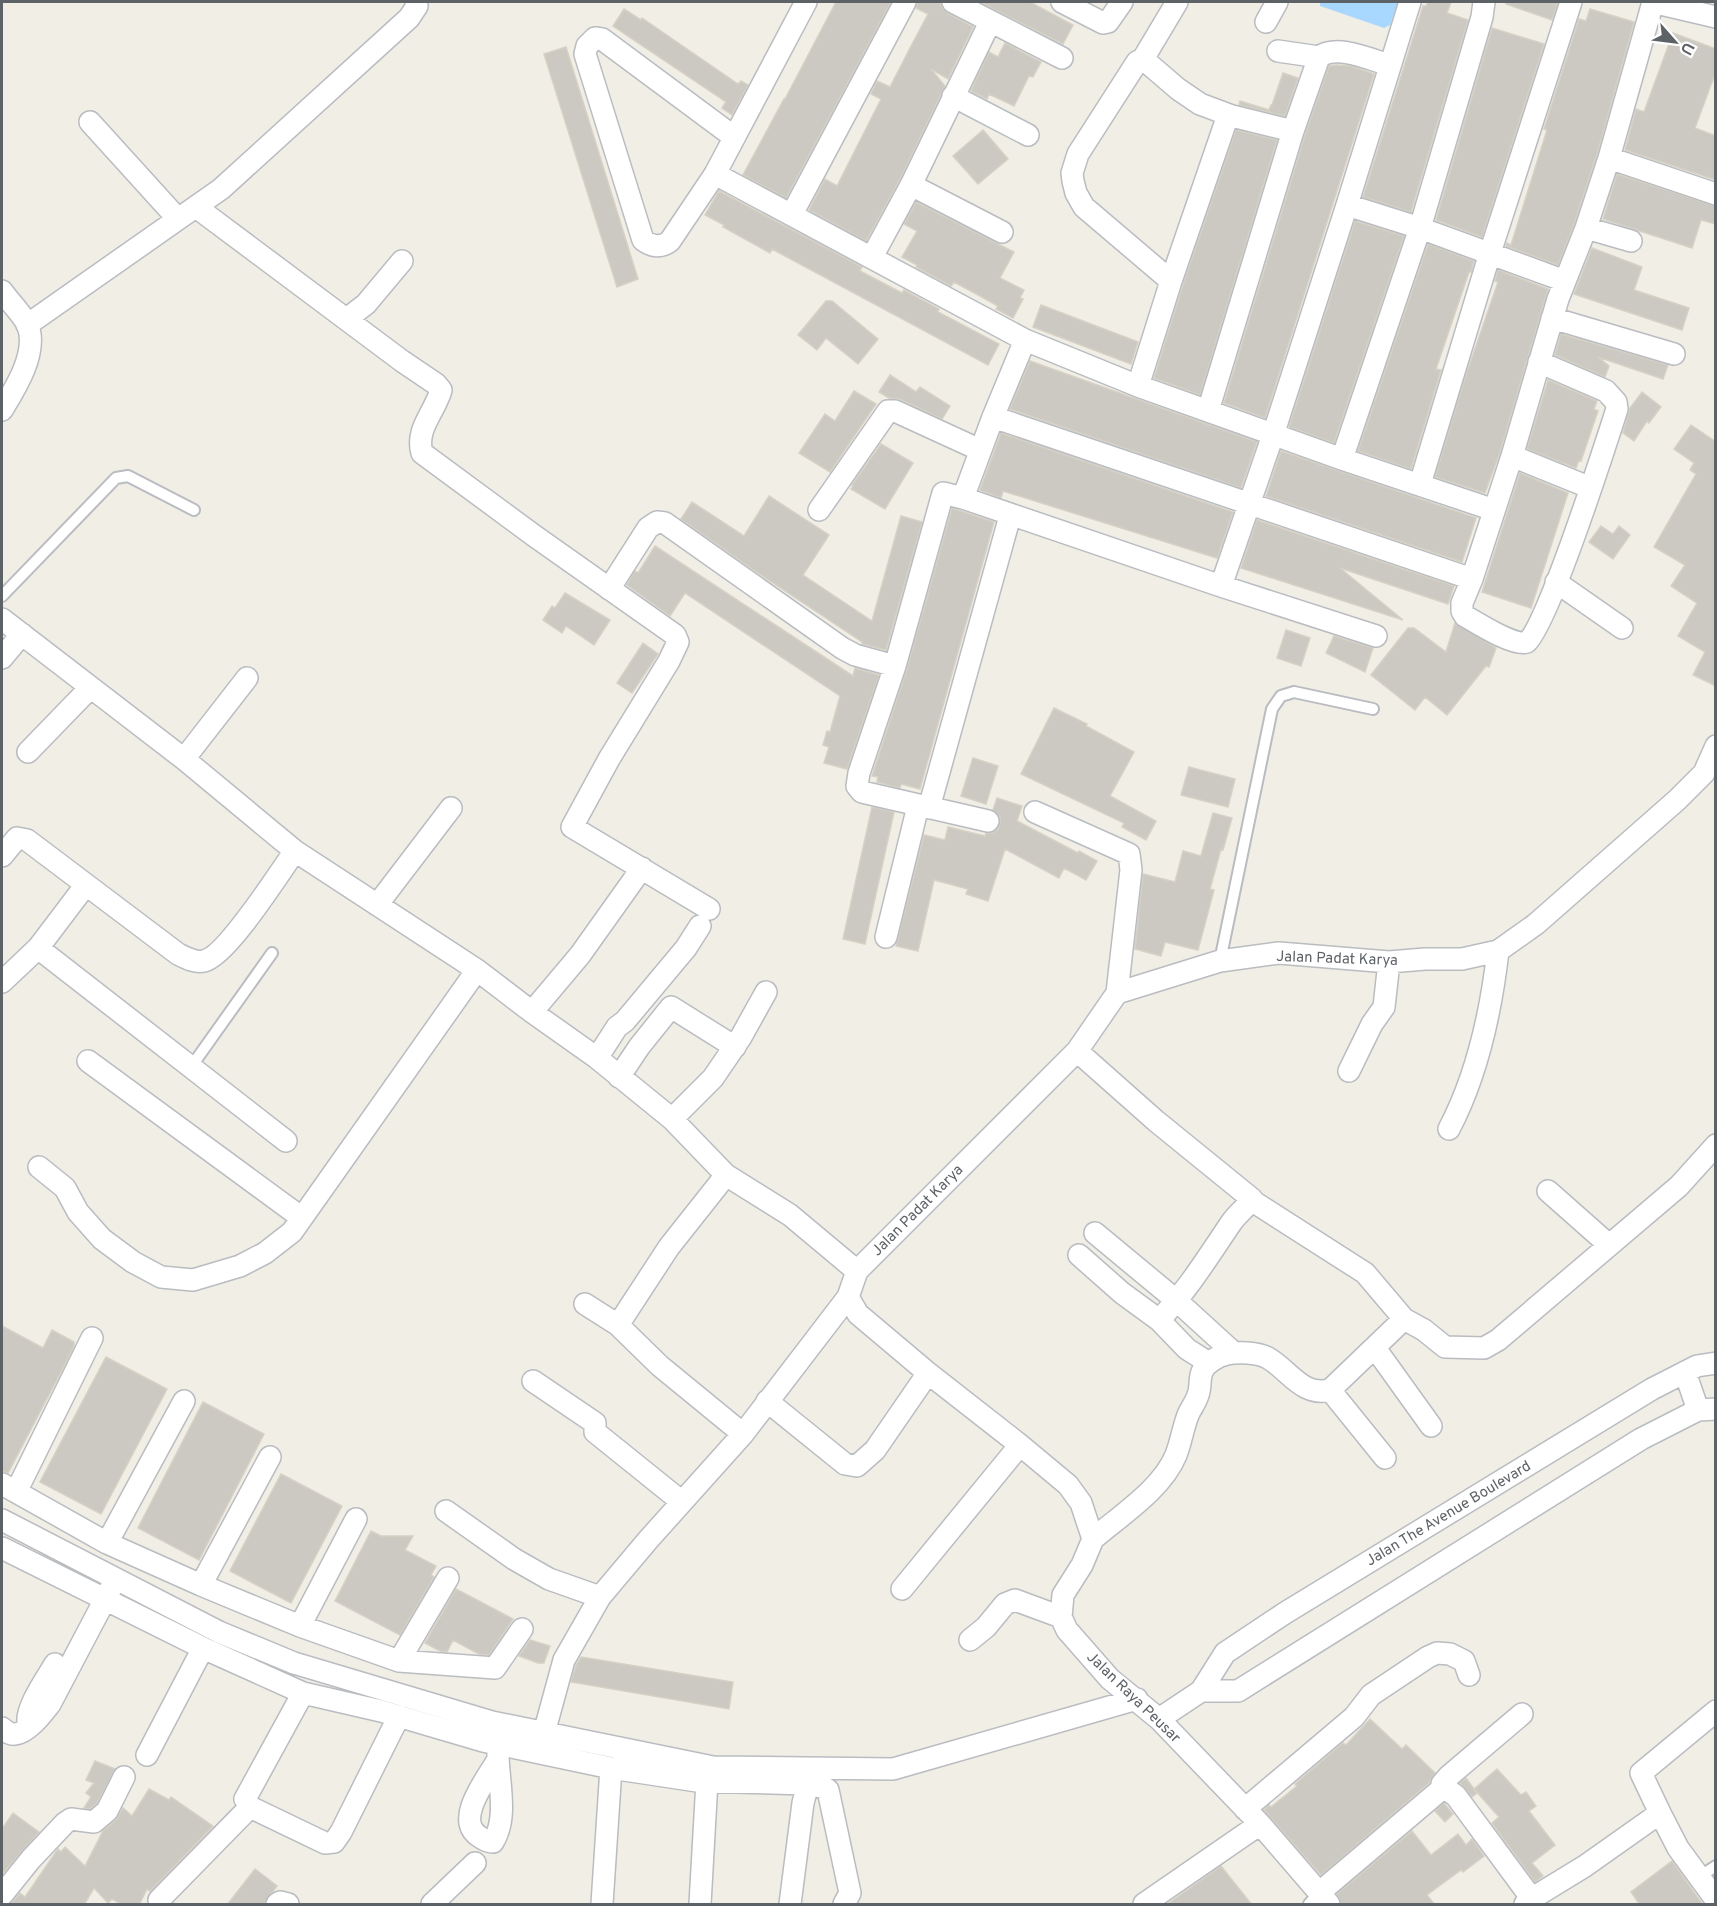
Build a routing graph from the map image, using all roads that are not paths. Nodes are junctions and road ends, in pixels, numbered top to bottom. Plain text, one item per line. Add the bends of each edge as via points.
1 (416, 2) edge
2 (806, 2) edge
3 (905, 2) edge
4 (953, 2) edge
5 (1062, 2) edge
6 (1122, 2) edge
7 (1177, 2) edge
8 (1277, 2) edge
9 (1410, 2) edge
10 (1484, 2) edge
11 (1571, 2) edge
12 (1652, 2) edge
13 (983, 12) edge
14 (1716, 17) edge
15 (1266, 22) dead end
16 (1278, 51) dead end
17 (1320, 57) junction
18 (1062, 58) dead end
19 (1143, 59) junction
20 (1389, 64) junction
21 (953, 96) junction
22 (1232, 116) junction
23 (90, 122) dead end
24 (1293, 131) junction
25 (1028, 135) dead end
26 (734, 137) junction
27 (1610, 158) junction
28 (716, 174) junction
29 (911, 185) junction
30 (1716, 194) edge
31 (1347, 205) junction
32 (187, 213) junction
33 (792, 214) junction
34 (1420, 228) junction
35 (1586, 228) junction
36 (1002, 232) dead end
37 (1631, 241) dead end
38 (1490, 253) junction
39 (872, 257) junction
40 (402, 261) dead end
41 (1171, 281) junction
42 (1565, 281) junction
43 (2, 291) edge
44 (348, 318) junction
45 (1552, 318) junction
46 (27, 326) junction
47 (1025, 340) junction
48 (1674, 354) dead end
49 (1539, 362) junction
50 (1138, 386) junction
51 (2, 410) edge
52 (1209, 411) junction
53 (993, 417) junction
54 (1273, 435) junction
55 (980, 450) junction
56 (1512, 456) junction
57 (1342, 459) junction
58 (1420, 484) junction
59 (1591, 488) junction
60 (963, 498) junction
61 (1248, 504) junction
62 (194, 510) dead end
63 (819, 510) dead end
64 (1494, 510) junction
65 (1010, 516) junction
66 (1472, 579) junction
67 (1556, 582) junction
68 (1221, 586) junction
69 (609, 589) junction
70 (2, 596) edge
71 (2, 619) edge
72 (1622, 628) dead end
73 (22, 634) junction
74 (1376, 636) dead end
75 (2, 658) edge
76 (895, 666) junction
77 (247, 678) dead end
78 (90, 688) junction
79 (1373, 709) dead end
80 (1716, 746) edge
81 (28, 752) dead end
82 (184, 759) junction
83 (923, 807) junction
84 (451, 808) dead end
85 (1035, 812) dead end
86 (988, 821) dead end
87 (295, 850) junction
88 (2, 856) edge
89 (642, 868) junction
90 (85, 886) junction
91 (377, 905) junction
92 (886, 937) dead end
93 (38, 948) junction
94 (1498, 951) junction
95 (272, 953) dead end
96 (1220, 961) junction
97 (1389, 962) junction
98 (477, 970) junction
99 (2, 982) edge
100 (766, 992) dead end
101 (1117, 993) junction
102 (532, 1012) junction
103 (735, 1047) junction
104 (1077, 1051) junction
105 (597, 1058) junction
106 (88, 1061) dead end
107 (191, 1067) junction
108 (1349, 1071) dead end
109 (619, 1077) junction
110 (672, 1119) junction
111 (1449, 1129) dead end
112 (286, 1141) dead end
113 (1716, 1145) edge
114 (39, 1167) dead end
115 (726, 1175) junction
116 (1548, 1191) dead end
117 (1251, 1200) junction
118 (302, 1218) junction
119 (1609, 1245) junction
120 (1079, 1255) dead end
121 (1095, 1268) junction
122 (857, 1271) junction
123 (848, 1297) junction
124 (1177, 1301) junction
125 (585, 1304) dead end
126 (1404, 1318) junction
127 (1159, 1320) junction
128 (618, 1325) junction
129 (92, 1338) dead end
130 (1375, 1348) junction
131 (1234, 1353) junction
132 (1209, 1363) junction
133 (1716, 1363) edge
134 (1685, 1372) junction
135 (928, 1373) junction
136 (533, 1381) dead end
137 (1330, 1390) junction
138 (184, 1401) dead end
139 (767, 1401) junction
140 (1707, 1409) edge
141 (1431, 1426) dead end
142 (743, 1434) junction
143 (1020, 1445) junction
144 (270, 1457) dead end
145 (1386, 1458) dead end
146 (9, 1488) edge
147 (682, 1502) junction
148 (446, 1511) dead end
149 (356, 1519) dead end
150 (2, 1520) edge
151 (1093, 1539) junction
152 (107, 1542) junction
153 (3, 1552) edge
154 (130, 1553) junction
155 (110, 1575) junction
156 (448, 1578) dead end
157 (201, 1585) junction
158 (902, 1589) dead end
159 (99, 1597) junction
160 (600, 1597) junction
161 (1060, 1617) junction
162 (300, 1626) junction
163 (522, 1629) dead end
164 (970, 1640) dead end
165 (203, 1648) junction
166 (399, 1660) junction
167 (1469, 1676) dead end
168 (1201, 1691) junction
169 (303, 1693) junction
170 (1137, 1699) junction
171 (1716, 1711) edge
172 (1522, 1714) dead end
173 (399, 1716) junction
174 (1159, 1719) junction
175 (2, 1728) edge
176 (544, 1733) junction
177 (147, 1755) dead end
178 (611, 1768) junction
179 (124, 1777) dead end
180 (707, 1781) junction
181 (808, 1784) junction
182 (1444, 1787) junction
183 (250, 1808) junction
184 (1660, 1813) junction
185 (1252, 1816) junction
186 (475, 1863) dead end
187 (1707, 1872) edge
188 (2, 1895) edge
189 (159, 1900) dead end
190 (1320, 1900) edge
191 (1716, 1900) edge
192 (1528, 1902) edge
193 (277, 1905) edge
194 (288, 1905) edge
195 (432, 1905) edge
196 (602, 1905) edge
197 (700, 1905) edge
198 (790, 1905) edge
199 (844, 1905) edge
200 (1144, 1905) edge

1 - 32 street via 409,18 221,189
2 - 26 street
3 - 33 street
4 - 13 street
5 - 6 street via 1105,23
7 - 19 street
8 - 15 street
9 - 20 street
10 - 34 street
11 - 38 street
12 - 14 street
12 - 27 street
13 - 18 street
13 - 21 street
16 - 17 street
17 - 20 street via 1338,51
17 - 24 street
19 - 22 street via 1200,104
19 - 41 street via 1137,62 1078,154 1073,181 1084,207
20 - 31 street
21 - 25 street
21 - 29 street
22 - 24 street
22 - 41 street via 1222,127
23 - 32 street
24 - 52 street
26 - 28 street
26 - 28 street via 602,39 589,42 585,54 643,240 656,246 670,241
27 - 30 street
27 - 35 street
28 - 33 street
29 - 36 street
29 - 39 street
31 - 34 street
31 - 54 street
32 - 44 street
32 - 46 street
33 - 39 street
34 - 38 street
34 - 57 street
35 - 37 street
35 - 42 street
38 - 42 street
38 - 58 street
39 - 47 street
40 - 44 street
41 - 50 street
42 - 45 street
43 - 46 street
44 - 69 street via 441,390 422,430 422,453
45 - 48 street
45 - 49 street
46 - 51 street via 27,358 15,390
47 - 50 street
47 - 53 street
49 - 56 street
49 - 59 street via 1606,391 1616,402
50 - 52 street
52 - 54 street
53 - 55 street
53 - 61 street
54 - 57 street
54 - 61 street
55 - 60 street
55 - 63 street via 888,411
56 - 59 street
56 - 64 street
57 - 58 street
58 - 64 street
59 - 67 street
60 - 65 street
60 - 76 street via 943,493
61 - 66 street
61 - 68 street
62 - 70 lane via 128,476 120,476
64 - 66 street
65 - 68 street
65 - 83 street
66 - 67 street via 1462,603 1463,614 1480,626 1526,643 1537,631
67 - 72 street
68 - 74 street
69 - 76 street via 648,528 657,522 665,523 842,648
69 - 89 street via 675,635 678,642 572,827
71 - 73 street
73 - 75 street
73 - 78 street
76 - 83 street via 857,786 862,792
77 - 82 street
78 - 81 street
78 - 82 street
79 - 96 lane via 1294,692 1281,696 1272,709
80 - 94 street, Jalan Padat Karya via 1704,773 1677,800 1536,924
82 - 87 street
83 - 86 street
83 - 92 street
84 - 91 street
85 - 101 street via 1129,854 1131,870
87 - 90 street via 229,942 205,961 195,962 178,954
87 - 91 street
88 - 90 street via 17,838 22,838
89 - 102 street via 580,955
89 - 105 street via 705,917 686,948 617,1027
90 - 93 street
91 - 98 street
93 - 99 street
93 - 107 street
94 - 97 street, Jalan Padat Karya via 1462,959
94 - 111 street via 1492,1001 1479,1053
95 - 107 lane
96 - 97 street, Jalan Padat Karya via 1279,953
96 - 101 street, Jalan Padat Karya
97 - 108 street via 1384,1007
98 - 102 street
98 - 118 street
100 - 103 street
101 - 104 street, Jalan Padat Karya
102 - 105 street
103 - 109 street via 671,1006
103 - 110 street via 713,1078
104 - 117 street
104 - 122 street, Jalan Padat Karya
105 - 109 street
106 - 118 street
107 - 112 street
109 - 110 street
110 - 115 street
113 - 119 street via 1679,1186
114 - 118 street via 65,1188 78,1212 102,1239 161,1277 193,1280 240,1266 265,1253 292,1232
115 - 122 street via 790,1215
115 - 128 street via 669,1247
116 - 119 street
117 - 124 street
117 - 126 street via 1365,1273
119 - 126 street via 1484,1348 1445,1347
120 - 121 street
121 - 124 street via 1103,1239
121 - 127 street
122 - 123 street
123 - 135 street via 858,1314
123 - 139 street
124 - 127 street
124 - 131 street
125 - 128 street
126 - 130 street
127 - 132 street via 1187,1349
128 - 142 street via 660,1366
129 - 146 street
130 - 137 street
130 - 141 street
131 - 132 street
131 - 137 street via 1267,1357 1303,1386 1314,1391
132 - 151 street via 1202,1371 1198,1395 1166,1474
133 - 134 street, Jalan The Avenue Boulevard
134 - 140 street
134 - 168 street, Jalan The Avenue Boulevard via 1285,1613 1225,1653
135 - 139 street via 875,1450 857,1466 845,1464
135 - 143 street
136 - 147 street via 595,1423 595,1432
137 - 145 street
138 - 152 street
139 - 142 street
140 - 168 street via 1641,1439 1238,1691
142 - 147 street
143 - 151 street via 1068,1485 1081,1503
143 - 158 street
144 - 157 street
146 - 152 street
147 - 160 street
148 - 160 street via 549,1579
149 - 162 street
150 - 155 street
151 - 161 street via 1064,1595
152 - 154 street
153 - 159 street
154 - 155 street
154 - 157 street
155 - 159 street
155 - 176 street via 219,1632 294,1663 492,1722
156 - 166 street
157 - 162 street
159 - 165 street
159 - 175 street via 31,1708 30,1725 13,1735
160 - 176 street via 564,1660
161 - 164 street via 1015,1600 1005,1604
161 - 170 street, Jalan Raya Peusar via 1110,1678
162 - 166 street
163 - 166 street via 495,1668
165 - 169 street
165 - 177 street
167 - 185 street via 1464,1661 1450,1654 1428,1657 1371,1695 1354,1718
168 - 174 street, Jalan The Avenue Boulevard
169 - 173 street
169 - 183 street via 246,1799
170 - 174 street, Jalan Raya Peusar
170 - 176 street via 893,1768 713,1767
171 - 184 street via 1641,1773
172 - 182 street via 1449,1776 1442,1784
173 - 178 street via 498,1752
173 - 183 street via 334,1842 325,1843
174 - 185 street, Jalan Raya Peusar
178 - 180 street
178 - 196 street
179 - 188 street via 107,1811 94,1822 71,1819 65,1823
180 - 181 street
180 - 197 street
181 - 198 street
181 - 199 street via 828,1790 850,1893
182 - 190 street
182 - 192 street via 1456,1796
183 - 189 street
184 - 187 street via 1678,1848
184 - 192 street
185 - 190 street, Jalan Raya Peusar
185 - 200 street
186 - 195 street
187 - 191 street
193 - 194 street

